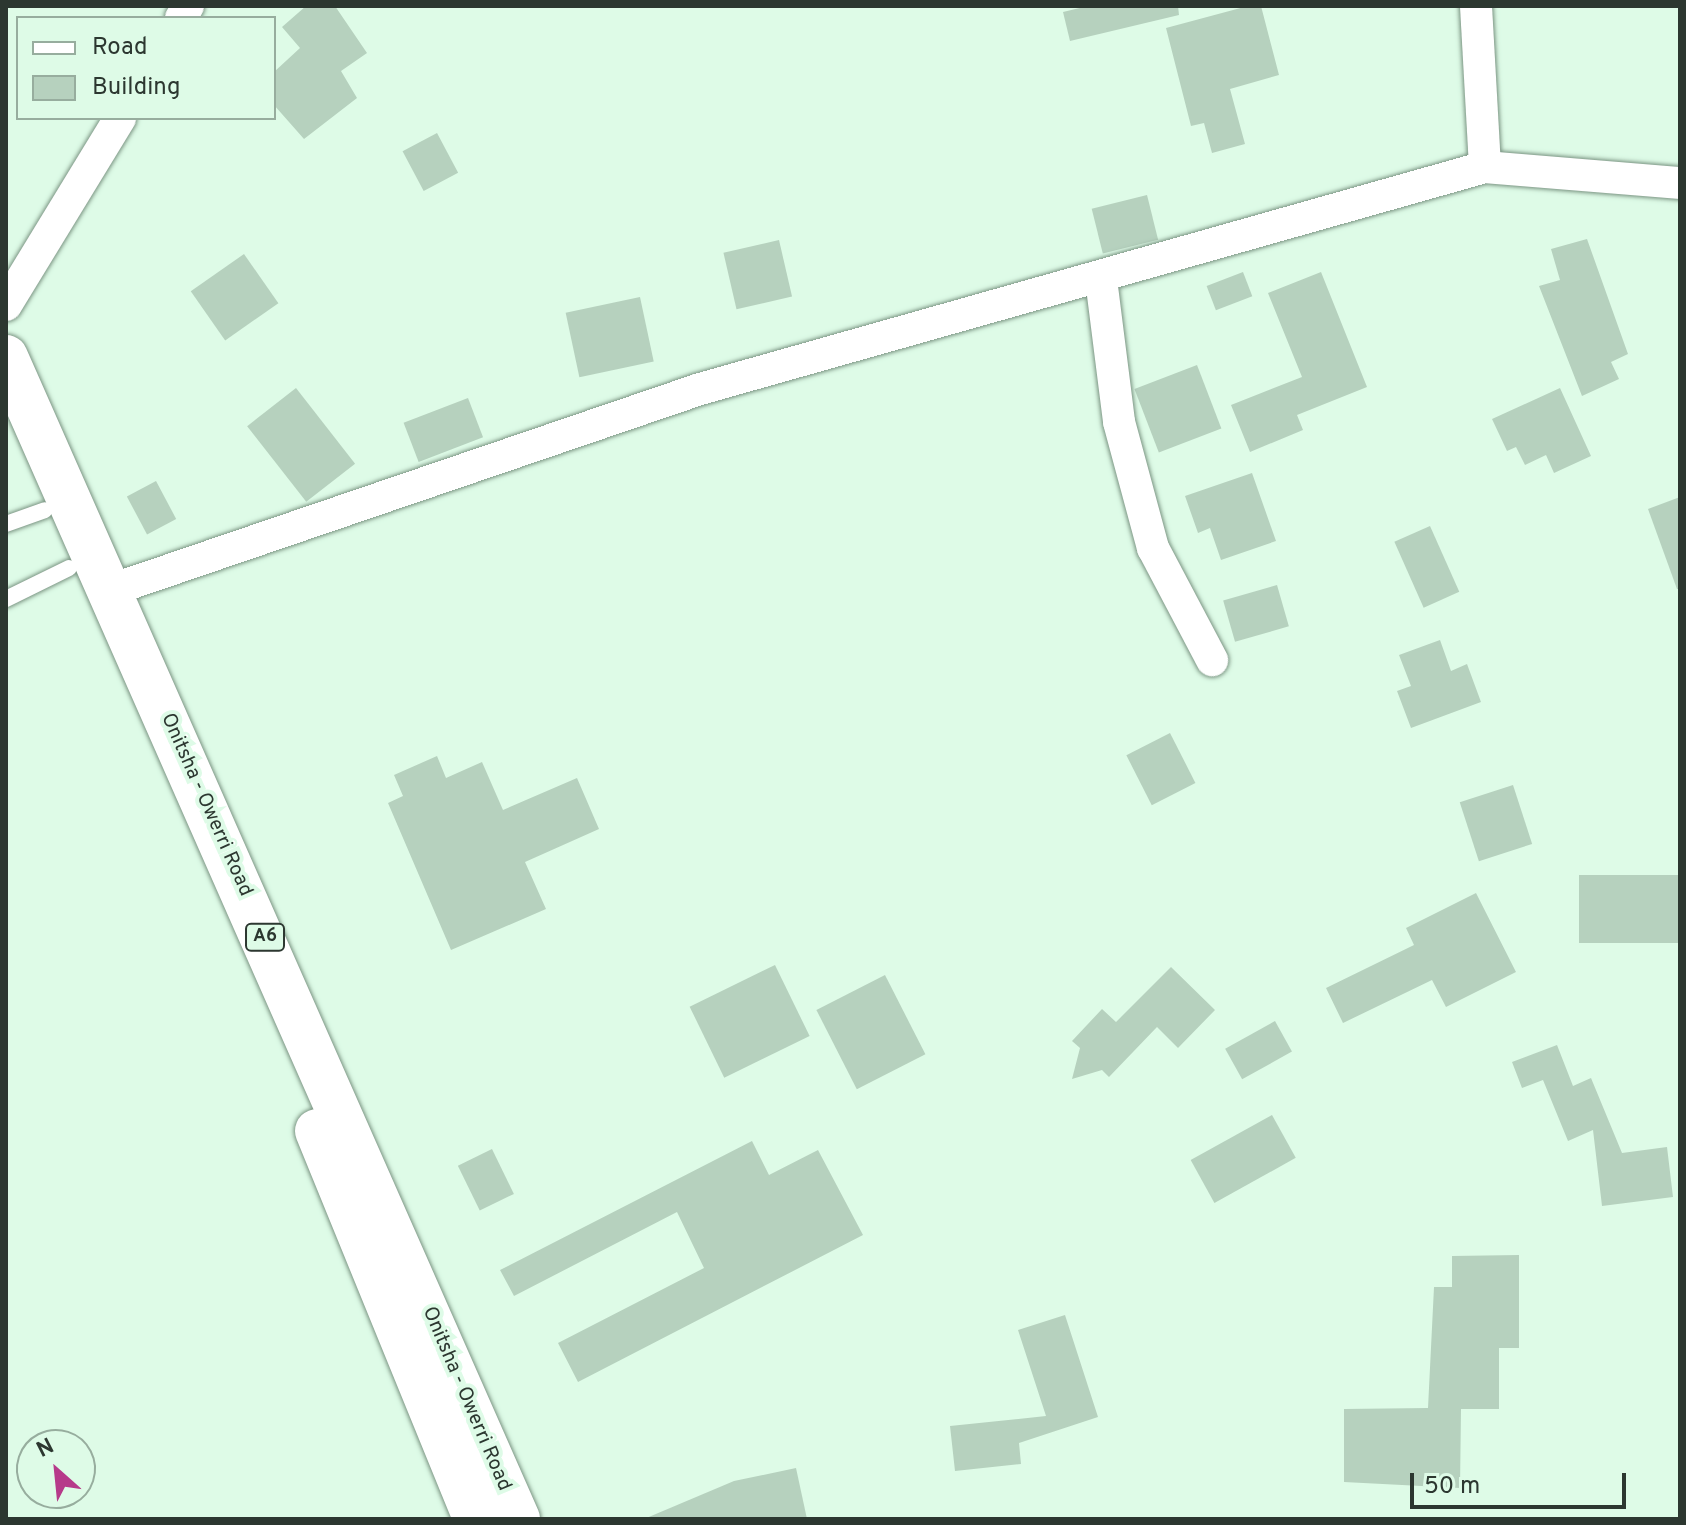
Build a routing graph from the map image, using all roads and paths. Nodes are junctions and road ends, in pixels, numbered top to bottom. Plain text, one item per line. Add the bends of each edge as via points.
1 (1476, 6) edge
2 (119, 120) edge
3 (1485, 167) junction
4 (1680, 183) edge
5 (1101, 279) junction
6 (6, 305) edge
7 (6, 357) edge
8 (6, 418) edge
9 (25, 517) edge
10 (69, 568) junction
11 (111, 590) junction
12 (6, 599) edge
13 (1212, 660) dead end
14 (475, 1519) edge
15 (518, 1519) edge

1 - 3 street
2 - 6 street
3 - 4 street
3 - 5 street
5 - 11 street via 700,389
5 - 13 street via 1119,422 1153,548
7 - 11 highway, Onitsha - Owerri Road / A6
8 - 9 highway, Onitsha - Owerri Road / A6
9 - 10 highway, Onitsha - Owerri Road / A6
10 - 12 lane
10 - 14 highway, Onitsha - Owerri Road / A6 via 310,1113
11 - 15 highway, Onitsha - Owerri Road / A6

